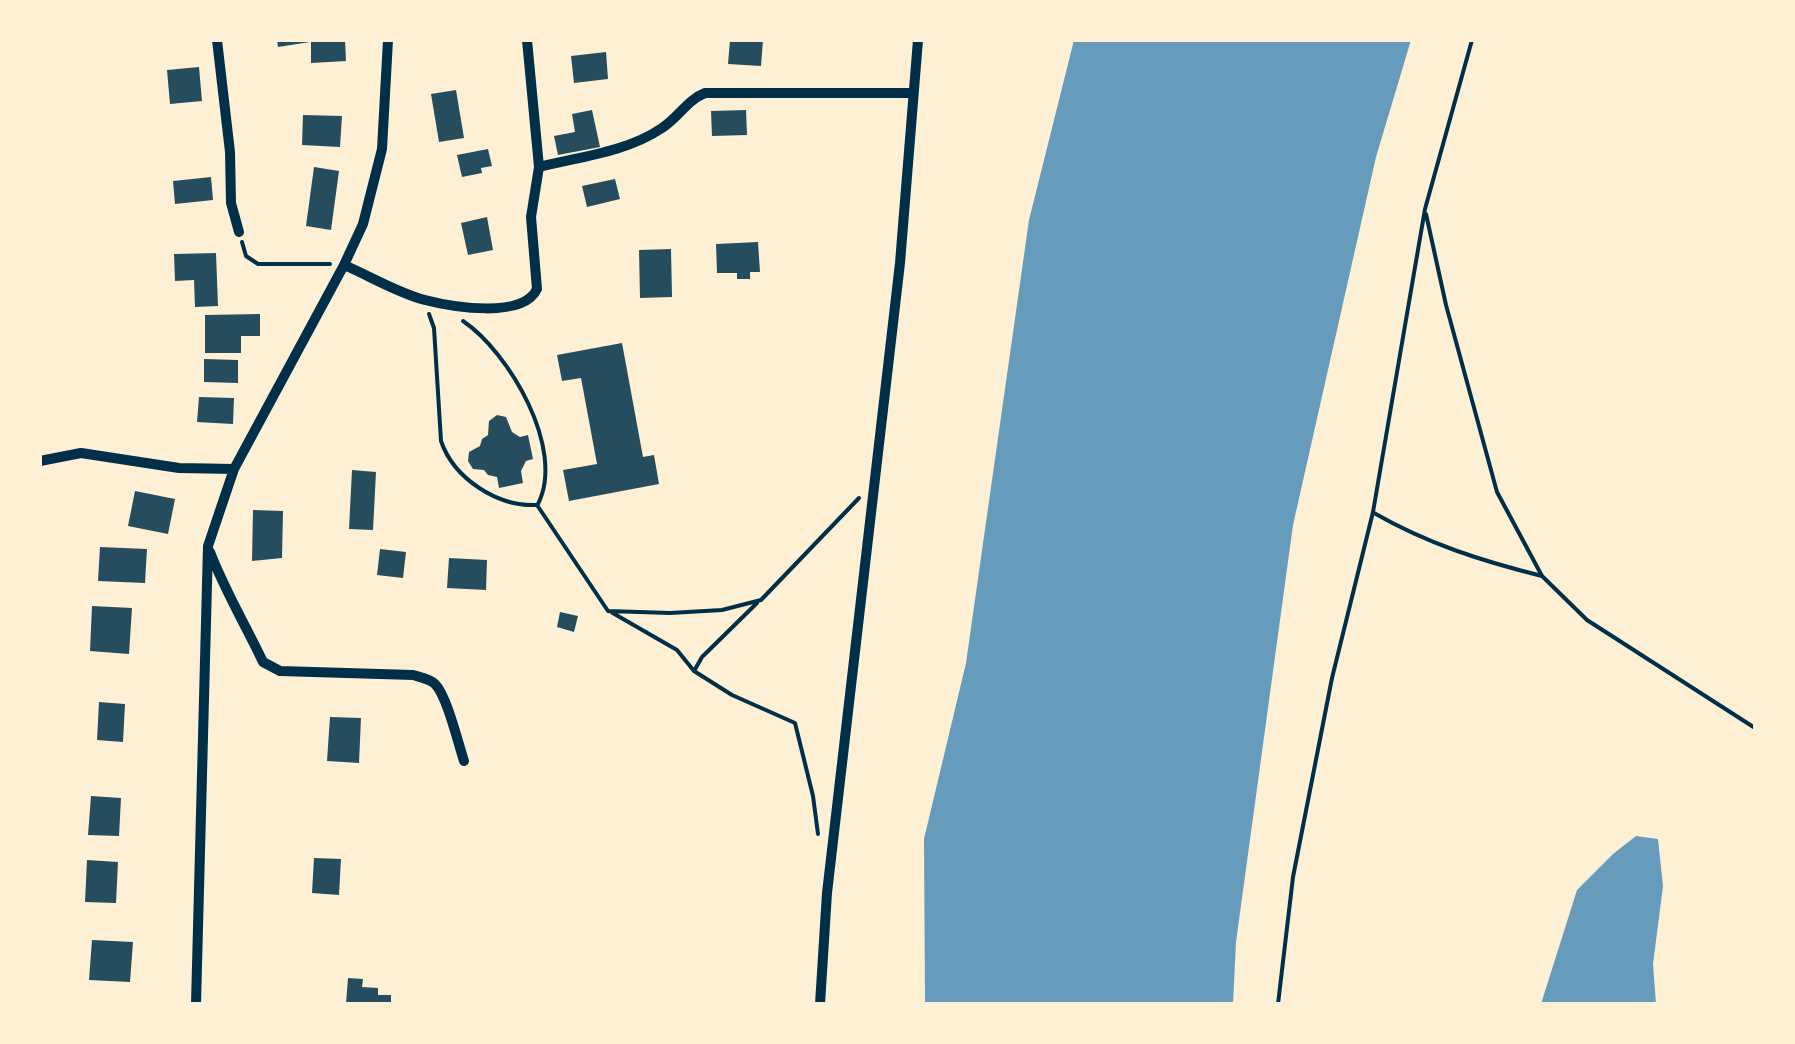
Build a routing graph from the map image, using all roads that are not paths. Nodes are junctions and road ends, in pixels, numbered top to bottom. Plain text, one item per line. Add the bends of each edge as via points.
1 (216, 40) edge
2 (388, 40) edge
3 (527, 40) edge
4 (918, 40) edge
5 (913, 92) junction
6 (538, 167) junction
7 (239, 232) road end
8 (344, 266) junction
9 (40, 461) edge
10 (234, 468) junction
11 (208, 546) junction
12 (464, 761) dead end
13 (196, 1004) edge
14 (820, 1004) edge

1 - 7 street
2 - 8 street via 382,150
3 - 6 street
4 - 5 street
5 - 6 street via 705,93 640,140
5 - 14 street
6 - 8 street via 531,217 533,297 499,309 424,300
8 - 10 street
9 - 10 street via 81,452 178,468
10 - 11 street
11 - 12 street via 228,598 269,668 424,678 441,695
11 - 13 street

